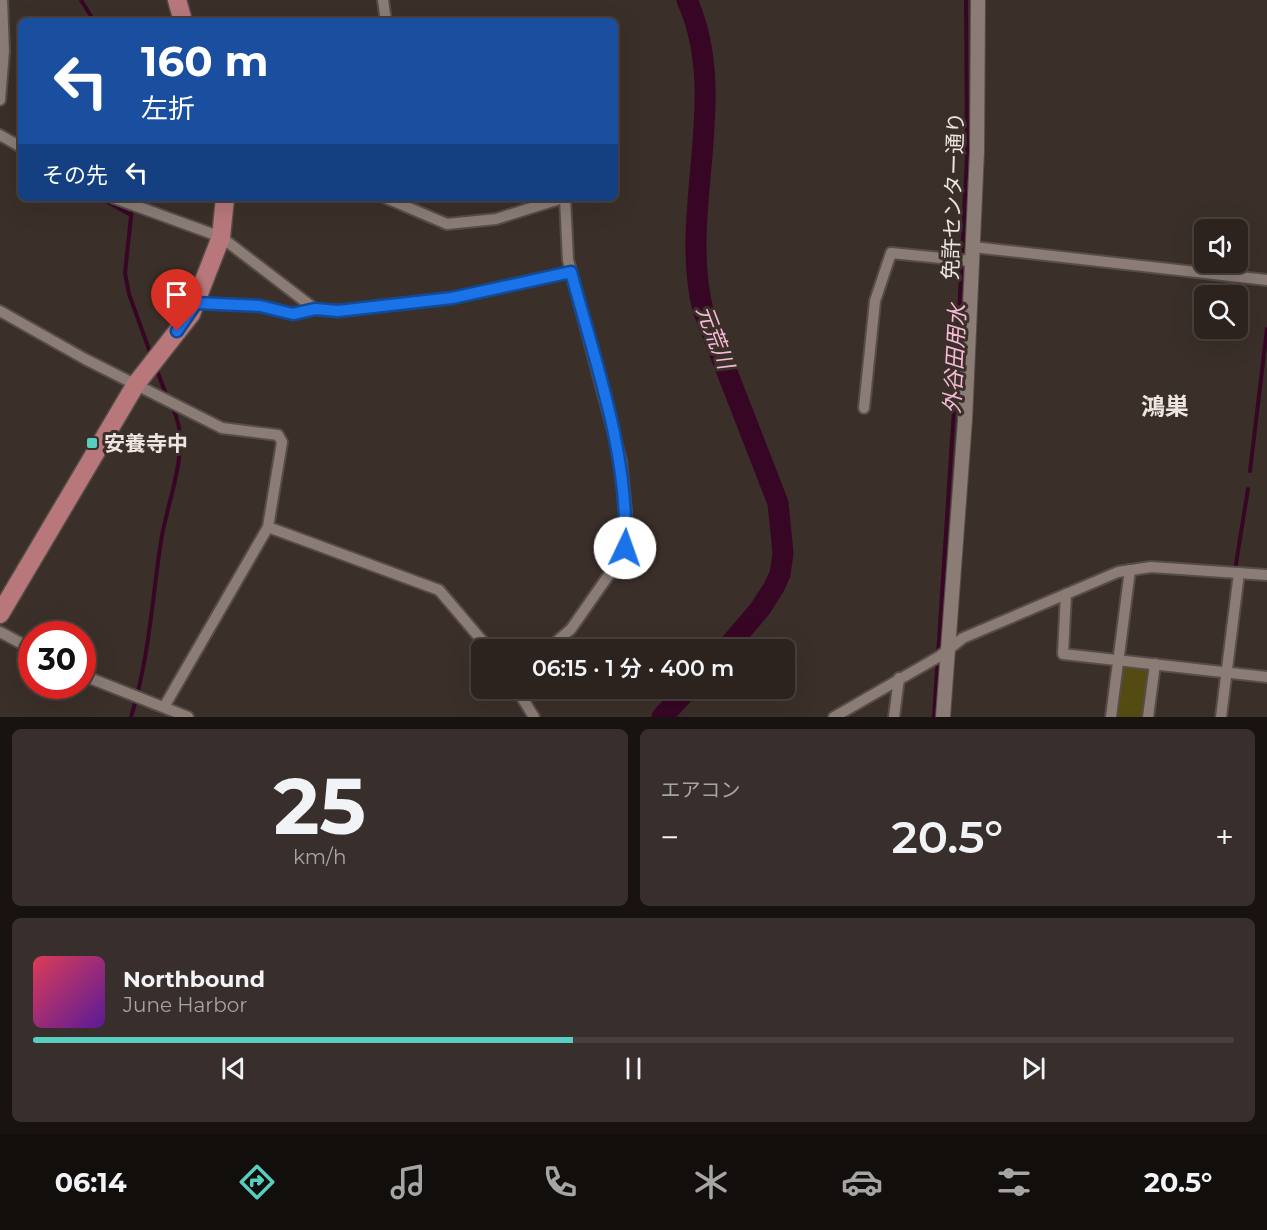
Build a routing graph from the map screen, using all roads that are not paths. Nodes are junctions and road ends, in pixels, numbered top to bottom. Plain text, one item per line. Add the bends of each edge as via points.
1 (2, 0) edge
2 (177, 0) edge
3 (383, 0) edge
4 (978, 0) edge
5 (182, 18) edge
6 (386, 18) edge
7 (0, 100) edge
8 (0, 135) edge
9 (18, 145) edge
10 (122, 201) edge
11 (225, 201) edge
12 (393, 201) edge
13 (554, 201) edge
14 (564, 201) edge
15 (221, 237) junction
16 (973, 254) junction
17 (571, 272) junction
18 (1267, 280) edge
19 (196, 303) junction
20 (315, 309) junction
21 (0, 311) edge
22 (136, 384) junction
23 (864, 408) dead end
24 (268, 527) junction
25 (1130, 570) junction
26 (1239, 573) junction
27 (1267, 575) edge
28 (1066, 594) junction
29 (0, 614) edge
30 (0, 632) edge
31 (481, 639) edge
32 (560, 639) edge
33 (18, 642) edge
34 (947, 649) junction
35 (1119, 660) junction
36 (1155, 664) junction
37 (1227, 673) junction
38 (1267, 677) edge
39 (899, 678) junction
40 (96, 680) edge
41 (523, 699) edge
42 (164, 707) junction
43 (188, 717) edge
44 (534, 717) edge
45 (834, 717) edge
46 (894, 717) edge
47 (943, 717) edge
48 (1111, 717) edge
49 (1148, 717) edge
50 (1221, 717) edge

1 - 7 street via 4,51
2 - 5 main road
3 - 6 street
4 - 16 street, 免許センター通り
8 - 9 street
10 - 15 street
11 - 15 main road
12 - 13 street via 447,224 496,219
14 - 17 street
15 - 19 main road
15 - 20 street
16 - 18 street
16 - 23 street via 891,253 875,301
16 - 34 street, 免許センター通り via 959,525
17 - 20 street via 452,298 338,311
17 - 32 street via 621,461 625,548 571,629
19 - 20 street via 260,306 293,314
19 - 22 main road
21 - 22 street
22 - 24 street via 222,428 278,435 282,442
22 - 29 main road
24 - 31 street via 439,590
24 - 42 street
25 - 26 street via 1191,568
25 - 28 street
25 - 35 street
26 - 27 street
26 - 37 street
28 - 34 street via 963,638
28 - 35 street via 1062,654
30 - 33 street
34 - 39 street
34 - 47 street, 免許センター通り
35 - 36 street
35 - 48 street
36 - 37 street
36 - 49 street
37 - 38 street
37 - 50 street
39 - 45 street
39 - 46 street
40 - 42 street
41 - 44 street
42 - 43 street

